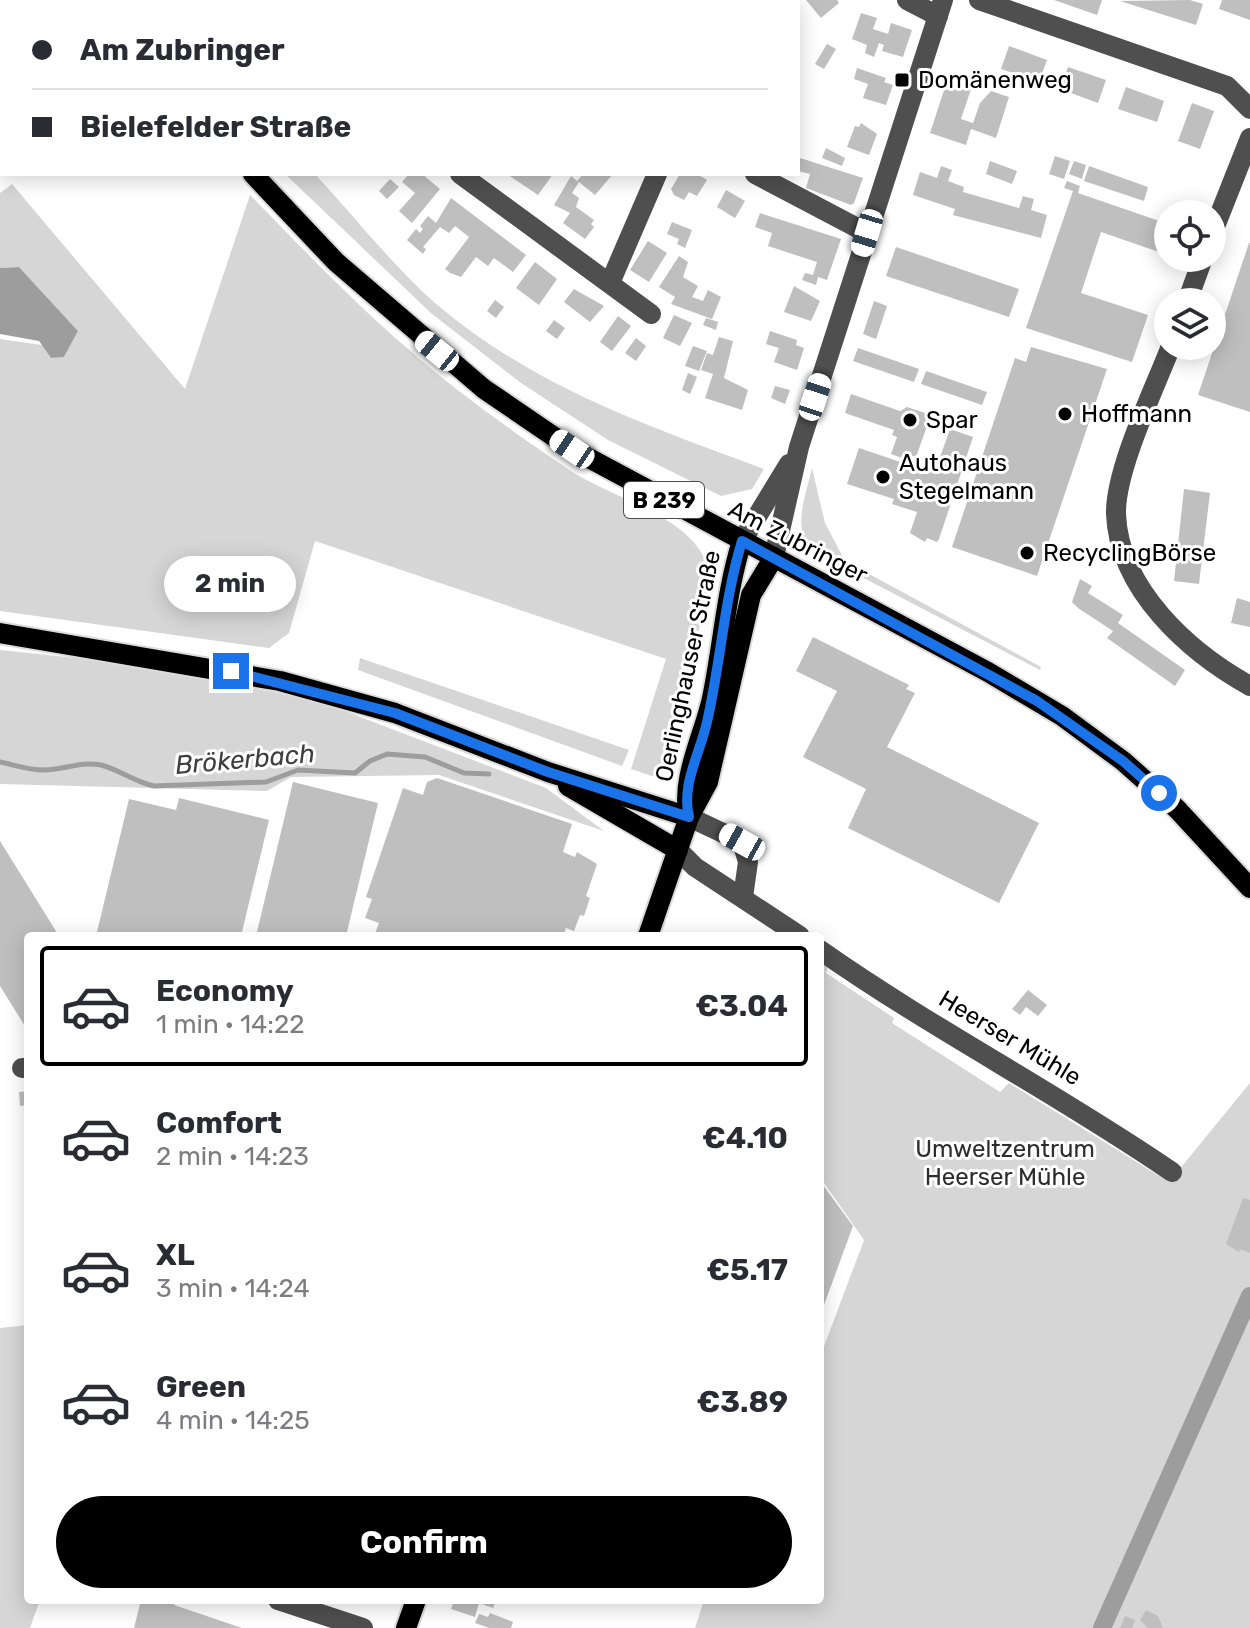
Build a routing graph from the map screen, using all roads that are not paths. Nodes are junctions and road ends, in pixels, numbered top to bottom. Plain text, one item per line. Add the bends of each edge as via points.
1 (907, 0) edge
2 (979, 0) edge
3 (941, 8) edge
4 (1250, 109) edge
5 (1250, 138) edge
6 (255, 176) edge
7 (463, 176) edge
8 (656, 176) edge
9 (759, 176) edge
10 (1225, 200) edge
11 (867, 233) junction
12 (610, 283) junction
13 (651, 314) dead end
14 (1166, 360) edge
15 (799, 447) junction
16 (742, 541) junction
17 (774, 557) junction
18 (0, 633) edge
19 (1250, 686) edge
20 (548, 772) junction
21 (689, 817) junction
22 (678, 850) junction
23 (1250, 888) edge
24 (743, 897) junction
25 (649, 932) edge
26 (794, 932) edge
27 (824, 953) edge
28 (1172, 1172) dead end
29 (290, 1604) edge
30 (415, 1604) edge
31 (363, 1628) edge
32 (406, 1628) edge

1 - 3 street
2 - 4 street via 1227,86
3 - 11 street, Oerlinghauser Straße
5 - 10 street
6 - 16 main road, Am Zubringer / B 239 via 336,262 484,389 572,449
7 - 12 street
8 - 12 street
9 - 11 street
11 - 15 street, Oerlinghauser Straße
12 - 13 street
14 - 19 street via 1123,474 1116,514 1126,560 1149,601 1194,648
15 - 16 street, Oerlinghauser Straße
15 - 17 street, Oerlinghauser Straße
16 - 17 main road, Am Zubringer / B 239
16 - 21 main road, Oerlinghauser Straße via 707,724 685,801
17 - 21 main road, Oerlinghauser Straße via 751,595 708,782
17 - 23 main road, Am Zubringer / B 239 via 1062,716 1177,809
18 - 20 main road via 280,681 407,717
20 - 21 main road
20 - 22 main road
21 - 22 main road, Oerlinghauser Straße
21 - 24 street via 742,842 748,862
22 - 24 street
22 - 25 main road, Oerlinghauser Straße
24 - 26 street
27 - 28 street, Heerser Mühle
29 - 31 street
30 - 32 main road

